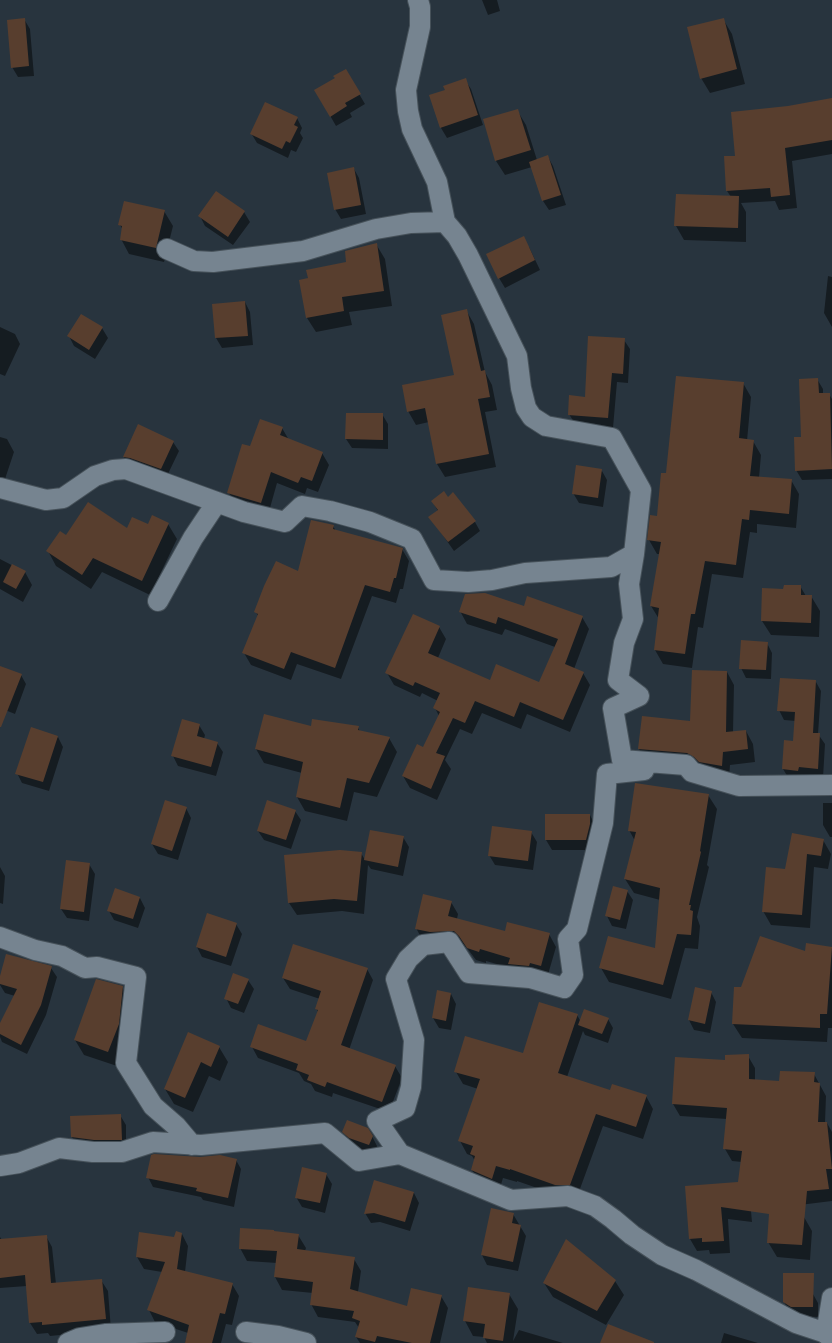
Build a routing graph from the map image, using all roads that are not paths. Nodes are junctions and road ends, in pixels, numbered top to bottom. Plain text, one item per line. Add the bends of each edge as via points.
1 (418, 0) edge
2 (445, 222) junction
3 (167, 250) dead end
4 (0, 488) edge
5 (217, 502) junction
6 (634, 554) junction
7 (158, 601) dead end
8 (686, 765) junction
9 (832, 786) edge
10 (0, 937) edge
11 (192, 1145) junction
12 (400, 1154) junction
13 (0, 1166) edge
14 (832, 1298) edge
15 (165, 1332) dead end
16 (246, 1332) dead end
17 (829, 1335) edge
18 (68, 1343) edge
19 (306, 1343) edge

1 - 2 street via 420,27 406,90 408,111 412,129 438,182
2 - 3 street via 402,224 303,251 213,262 194,261
2 - 6 street via 468,255 517,356 521,388 532,417 546,426 612,438 628,465 641,490
4 - 5 street via 46,500 63,498 95,476 126,469
5 - 6 street via 286,522 302,506 370,522 412,539 434,580 468,582 525,573 611,567
5 - 7 street
6 - 8 street via 629,584 633,619 624,643 618,680 640,696 613,708 622,760
8 - 9 street via 692,772 739,786
8 - 12 street via 607,774 603,823 577,929 568,939 573,975 564,988 530,978 469,973 450,942 423,945 408,959 396,979 414,1040 411,1088 405,1108 377,1121
10 - 11 street via 62,956 85,968 97,967 136,977 126,1062 153,1106
11 - 12 street via 325,1133 359,1161
11 - 13 street via 153,1142 122,1152 59,1148 19,1163
12 - 17 street via 511,1200 568,1196 595,1206 662,1256 696,1270 796,1323
14 - 17 street
15 - 18 street via 105,1334
16 - 19 street

